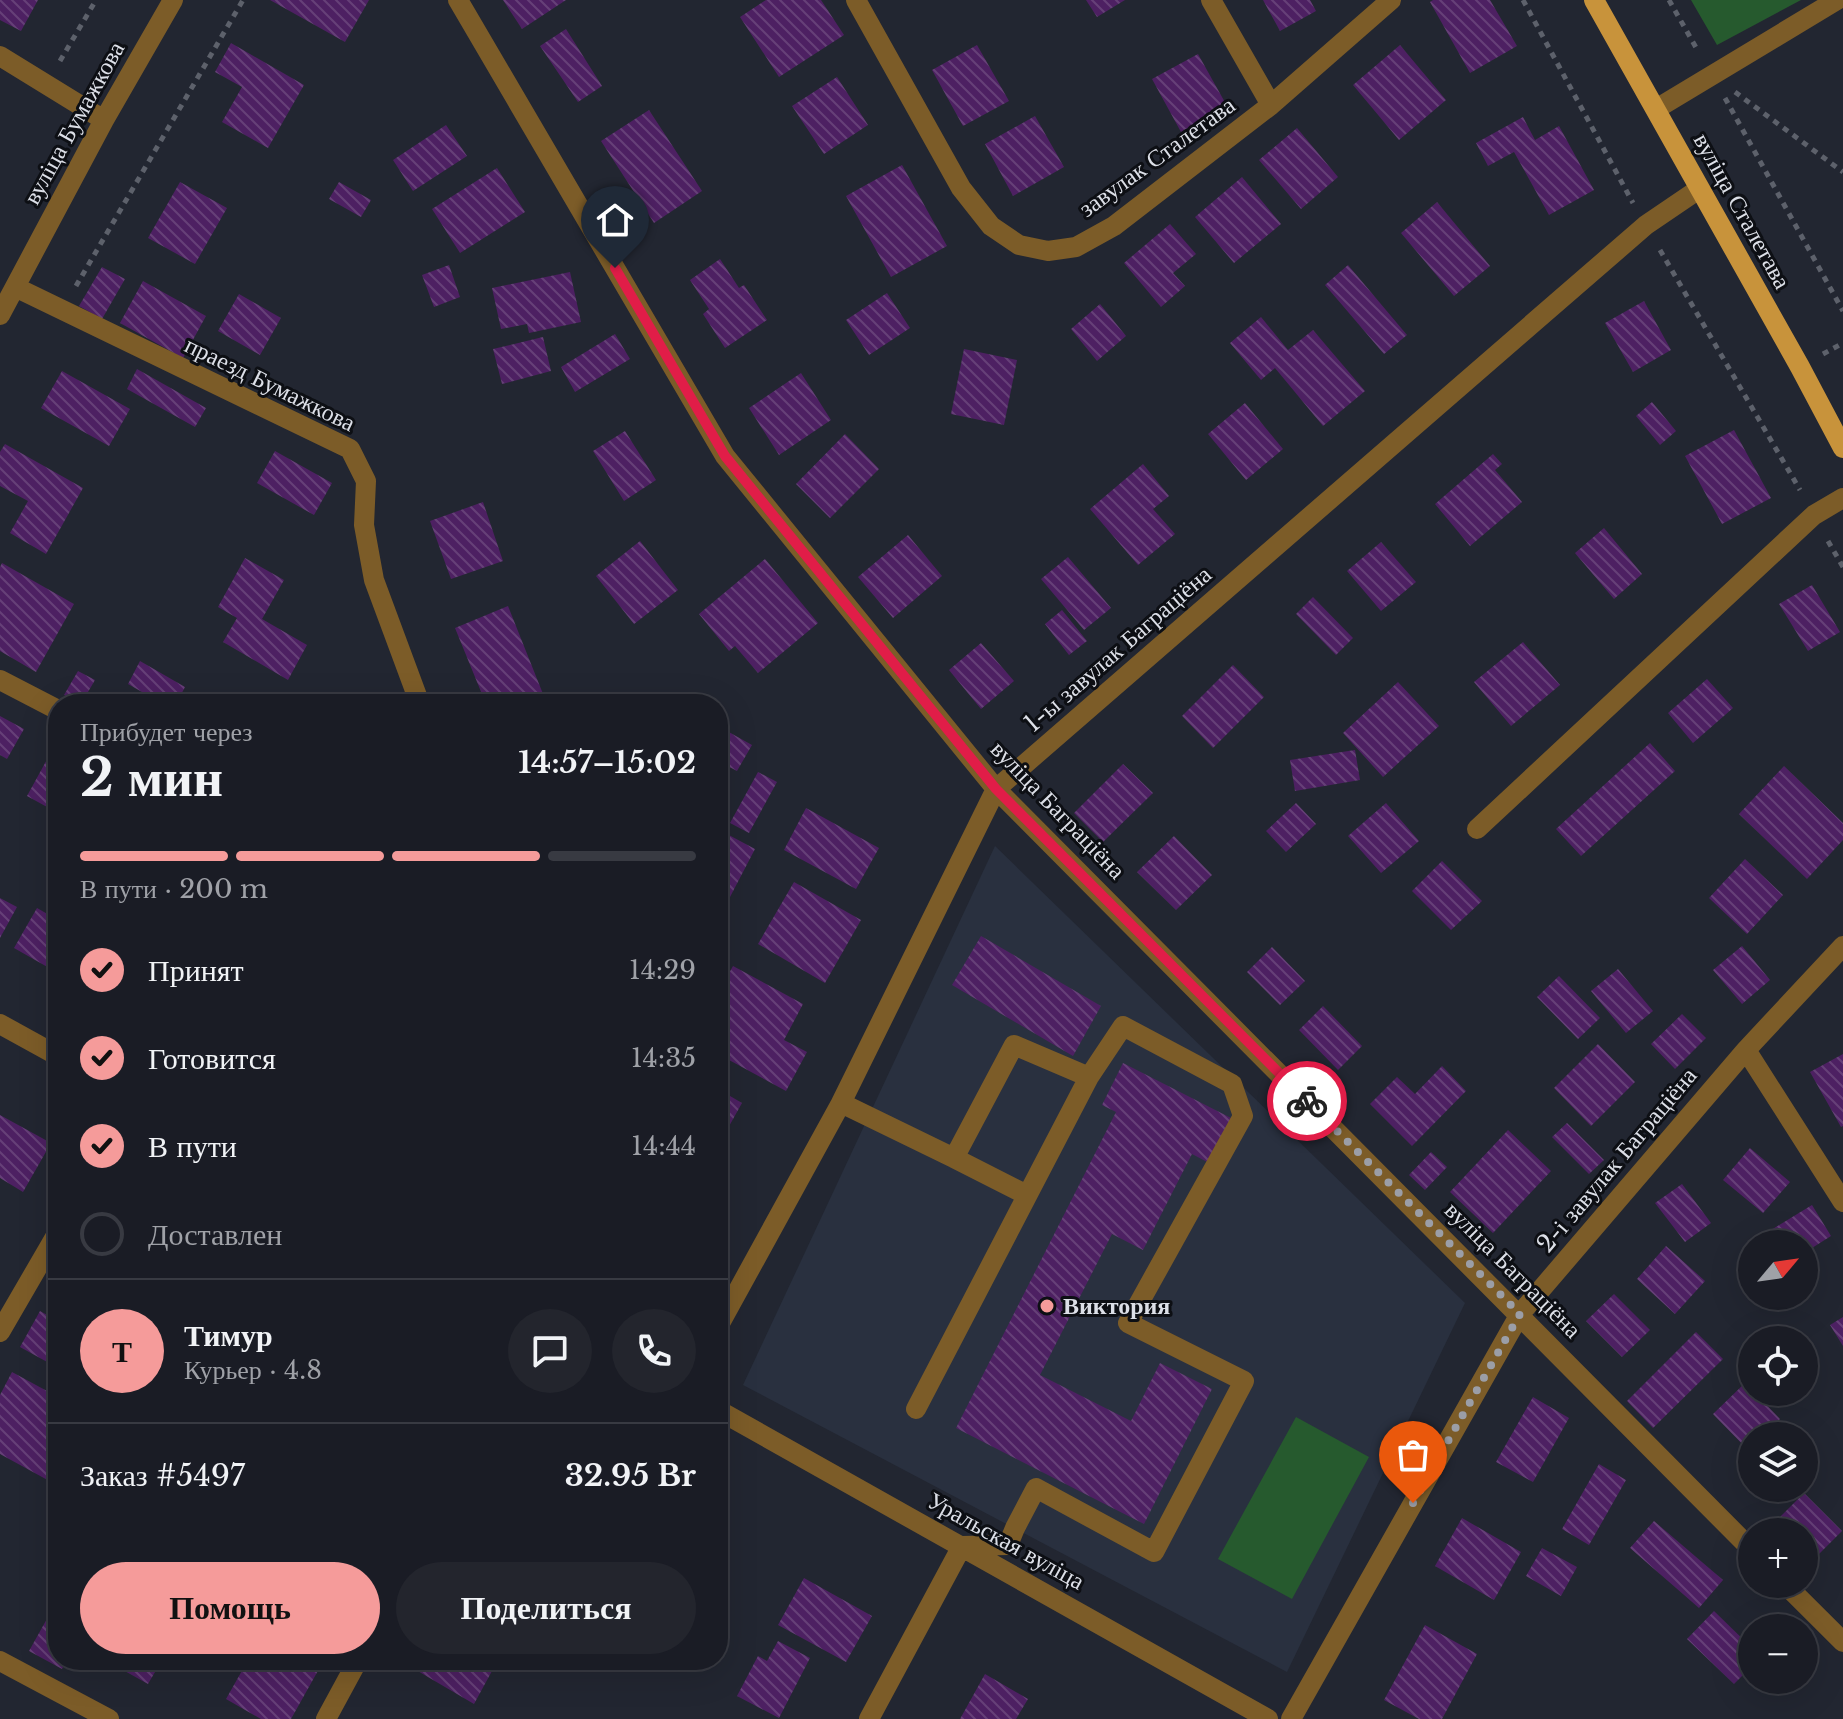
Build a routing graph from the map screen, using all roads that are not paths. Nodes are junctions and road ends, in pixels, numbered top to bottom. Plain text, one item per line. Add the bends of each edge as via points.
1 (173, 0) edge
2 (458, 0) edge
3 (856, 0) edge
4 (1211, 0) edge
5 (1391, 0) edge
6 (1594, 0) edge
7 (1837, 0) edge
8 (0, 56) edge
9 (1271, 105) junction
10 (1656, 109) junction
11 (104, 120) junction
12 (1699, 189) junction
13 (15, 287) junction
14 (0, 315) edge
15 (1843, 448) edge
16 (1843, 498) edge
17 (0, 680) edge
18 (416, 694) edge
19 (48, 705) edge
20 (996, 789) junction
21 (1477, 829) dead end
22 (1843, 946) edge
23 (0, 1024) edge
24 (48, 1050) edge
25 (1746, 1050) junction
26 (1089, 1077) junction
27 (841, 1103) junction
28 (954, 1158) junction
29 (1027, 1195) junction
30 (1843, 1202) edge
31 (48, 1249) edge
32 (728, 1309) edge
33 (1520, 1314) junction
34 (0, 1332) edge
35 (916, 1409) dead end
36 (728, 1416) edge
37 (1738, 1536) edge
38 (962, 1546) junction
39 (1799, 1598) edge
40 (1843, 1642) edge
41 (0, 1661) edge
42 (353, 1670) edge
43 (109, 1719) edge
44 (326, 1719) edge
45 (869, 1719) edge
46 (1268, 1719) edge
47 (1291, 1719) edge

1 - 11 street, вуліца Бумажкова
2 - 20 street, вуліца Баграціёна via 725,456
3 - 9 street, завулак Сталетава via 961,188 991,226 1019,245 1048,251 1076,247 1114,226
4 - 9 street
5 - 9 street, завулак Сталетава
6 - 10 main road, вуліца Сталетава
7 - 10 street
8 - 11 street
10 - 12 main road, вуліца Сталетава
11 - 13 street, вуліца Бумажкова
12 - 15 main road, вуліца Сталетава
12 - 20 street, 1-ы завулак Баграціёна via 1646,225
13 - 14 street, вуліца Бумажкова
13 - 18 street, праезд Бумажкова via 350,449 366,481 364,525 374,580
16 - 21 street via 1814,515
17 - 19 street
20 - 27 street, 1-ы завулак Баграціёна
20 - 33 street, вуліца Баграціёна
22 - 25 street, 2-і завулак Баграціёна
23 - 24 street
25 - 30 street
25 - 33 street, 2-і завулак Баграціёна
26 - 28 street via 1014,1045
26 - 29 street
26 - 38 street via 1123,1026 1232,1084 1243,1116 1128,1323 1244,1381 1154,1552 1036,1488 1008,1545
27 - 28 street
27 - 32 street, 1-ы завулак Баграціёна
28 - 29 street
29 - 35 street
31 - 34 street
33 - 37 street, вуліца Баграціёна
33 - 47 street, 2-і завулак Баграціёна
36 - 38 street, Уральская вуліца
38 - 45 street
38 - 46 street, Уральская вуліца
39 - 40 street
41 - 43 street
42 - 44 street

